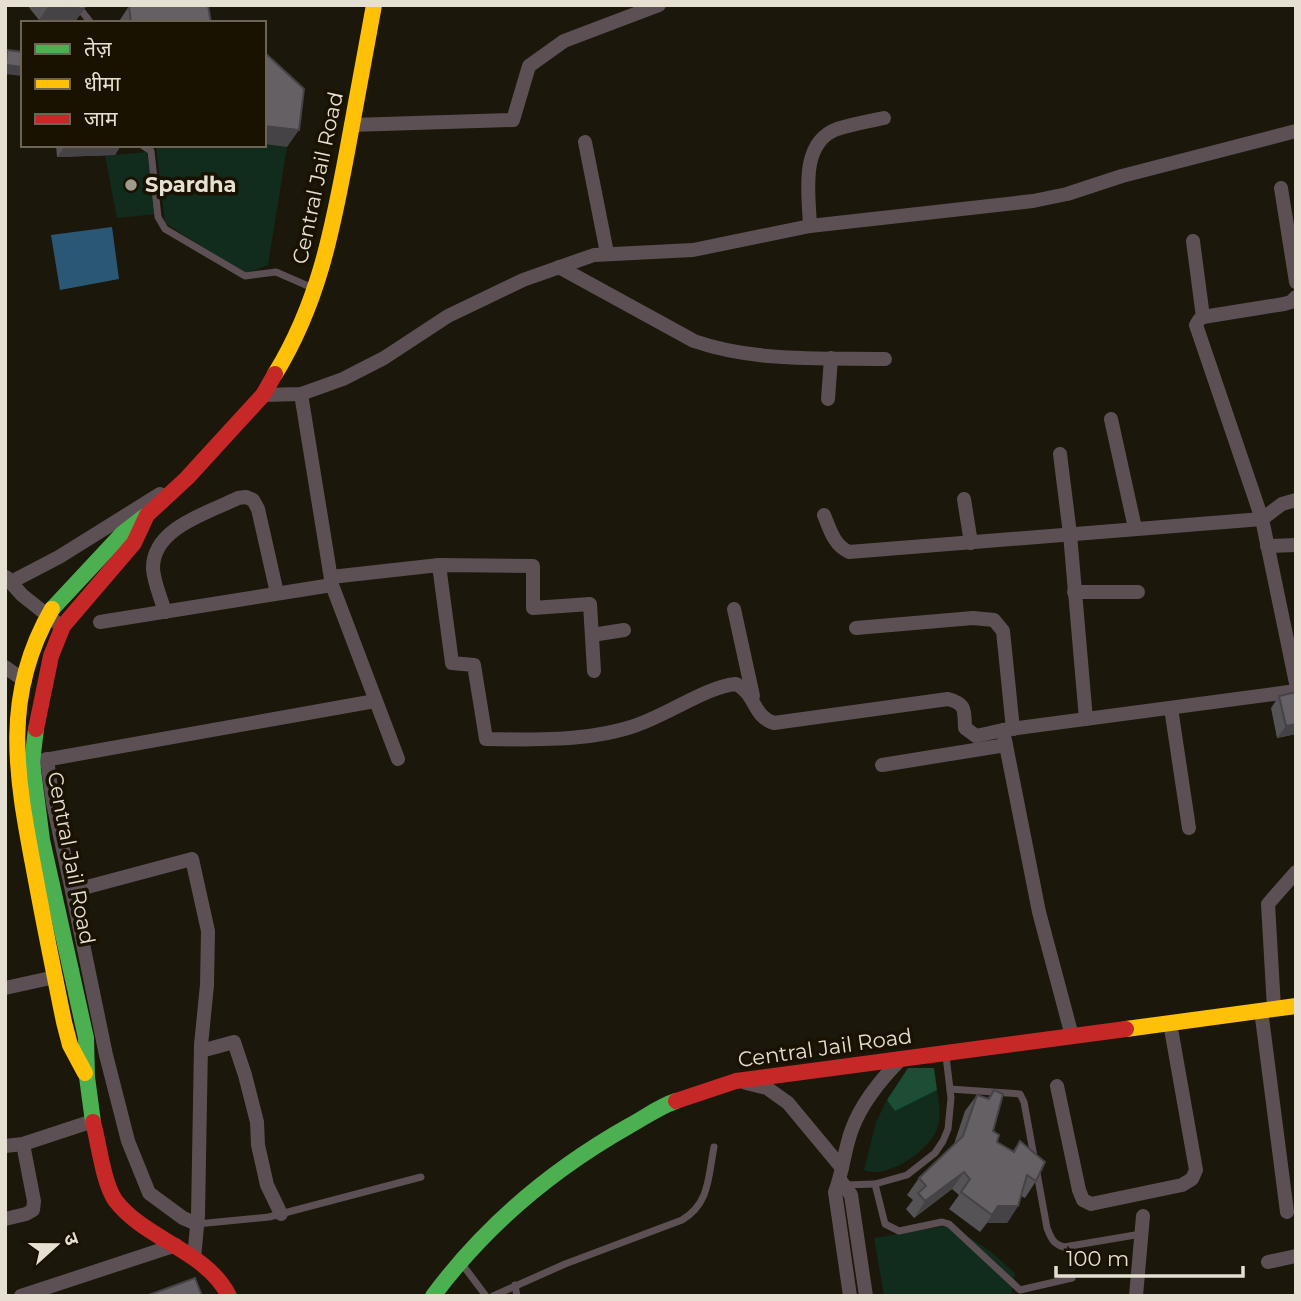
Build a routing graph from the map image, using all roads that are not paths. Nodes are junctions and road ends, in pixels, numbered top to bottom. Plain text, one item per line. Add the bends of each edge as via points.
1 (77, 5) edge
2 (374, 5) edge
3 (659, 5) edge
4 (89, 21) edge
5 (884, 118) dead end
6 (351, 125) junction
7 (1296, 131) edge
8 (585, 142) dead end
9 (146, 147) edge
10 (1281, 188) dead end
11 (810, 226) junction
12 (1193, 241) dead end
13 (607, 253) junction
14 (559, 267) junction
15 (1296, 282) edge
16 (317, 283) junction
17 (1296, 297) edge
18 (1203, 317) junction
19 (831, 358) junction
20 (885, 359) dead end
21 (301, 394) junction
22 (263, 395) junction
23 (828, 400) dead end
24 (1111, 419) dead end
25 (1060, 454) dead end
26 (187, 478) junction
27 (964, 499) dead end
28 (1296, 500) edge
29 (147, 515) junction
30 (824, 515) dead end
31 (1262, 519) junction
32 (1135, 528) junction
33 (1070, 534) junction
34 (971, 543) junction
35 (1296, 545) edge
36 (1267, 546) junction
37 (439, 565) junction
38 (8, 579) edge
39 (331, 581) junction
40 (1074, 592) junction
41 (1138, 592) dead end
42 (277, 593) junction
43 (734, 610) dead end
44 (165, 612) junction
45 (47, 616) junction
46 (100, 622) dead end
47 (1289, 623) edge
48 (63, 626) junction
49 (856, 628) dead end
50 (624, 630) dead end
51 (592, 635) junction
52 (5, 667) edge
53 (594, 671) dead end
54 (25, 681) junction
55 (1296, 681) edge
56 (1296, 691) edge
57 (753, 698) junction
58 (375, 701) junction
59 (1171, 708) junction
60 (1086, 719) junction
61 (1007, 735) junction
62 (398, 759) dead end
63 (25, 762) edge
64 (882, 765) dead end
65 (1189, 828) dead end
66 (1296, 872) edge
67 (72, 891) junction
68 (55, 977) junction
69 (5, 988) edge
70 (1296, 1006) edge
71 (1267, 1009) junction
72 (1170, 1023) junction
73 (1072, 1036) junction
74 (201, 1051) junction
75 (946, 1052) junction
76 (903, 1057) junction
77 (87, 1077) junction
78 (736, 1081) junction
79 (1057, 1086) dead end
80 (950, 1089) junction
81 (93, 1121) junction
82 (23, 1144) junction
83 (5, 1146) edge
84 (714, 1147) dead end
85 (421, 1177) dead end
86 (842, 1177) junction
87 (875, 1184) junction
88 (1287, 1212) dead end
89 (281, 1213) junction
90 (1143, 1216) dead end
91 (5, 1219) edge
92 (197, 1224) junction
93 (1141, 1234) junction
94 (176, 1245) junction
95 (1296, 1256) edge
96 (194, 1258) junction
97 (459, 1261) junction
98 (1268, 1262) dead end
99 (210, 1270) junction
100 (1072, 1278) dead end
101 (515, 1285) junction
102 (21, 1296) edge
103 (213, 1296) edge
104 (229, 1296) edge
105 (433, 1296) edge
106 (486, 1296) edge
107 (493, 1296) edge
108 (517, 1296) edge
109 (850, 1296) edge
110 (866, 1296) edge
111 (1136, 1296) edge

1 - 4 lane
2 - 6 street, Central Jail Road
3 - 6 street via 564,41 529,66 513,120
5 - 11 street via 835,130 814,151 808,171
6 - 16 street, Central Jail Road via 331,239
7 - 11 street via 1033,201
8 - 13 street
9 - 16 lane via 151,150 158,217 165,229 245,276 276,272
10 - 15 street
11 - 13 street via 693,250
12 - 18 street
13 - 14 street
14 - 19 street via 694,341 750,354
14 - 21 street via 448,316 364,370
16 - 22 street, Central Jail Road via 286,357
17 - 18 street via 1284,304
18 - 31 street via 1196,325 1197,334
19 - 20 street
19 - 23 street
21 - 22 street
21 - 39 street
22 - 26 street, Central Jail Road
24 - 32 street
25 - 33 street
26 - 29 street, Central Jail Road
26 - 38 street via 59,556
27 - 34 street
28 - 31 street
29 - 45 street via 116,540
29 - 48 street, Central Jail Road via 134,543
30 - 34 street via 835,541 849,552
31 - 32 street
31 - 36 street
32 - 33 street
33 - 34 street
33 - 40 street
35 - 36 street
36 - 47 street
37 - 39 street
37 - 51 street via 533,566 533,608 590,604
37 - 57 street via 452,663 474,665 486,739 540,740 629,728 730,685 742,687
38 - 45 street
39 - 42 street
39 - 58 street
40 - 41 street
40 - 60 street
42 - 44 street
42 - 44 street via 258,509 253,499 238,498 179,527 156,549 153,572
43 - 57 street
44 - 46 street
45 - 48 street
45 - 54 street
47 - 55 street
48 - 63 street, Central Jail Road
49 - 61 street via 994,620 1003,631
50 - 51 street
51 - 53 street
52 - 54 street
54 - 63 street via 16,736
56 - 59 street
57 - 61 street via 757,712 774,723 948,699 964,709 969,733
58 - 62 street
58 - 63 street
59 - 60 street
59 - 65 street
60 - 61 street
61 - 64 street
61 - 73 street via 1039,912
63 - 67 street via 53,803
63 - 68 street via 27,834
63 - 77 street, Central Jail Road via 86,1038
66 - 71 street via 1268,904
67 - 74 street via 192,859 208,931
67 - 92 street via 128,1141 149,1194
68 - 69 street
68 - 77 street via 71,1045
70 - 71 street, Central Jail Road
71 - 72 street, Central Jail Road
71 - 88 street
72 - 73 street, Central Jail Road
72 - 79 street via 1196,1170 1182,1185 1091,1204 1083,1200
73 - 75 street, Central Jail Road
74 - 89 street via 234,1042 257,1122 267,1185
74 - 92 street
75 - 76 street, Central Jail Road
75 - 80 lane
76 - 78 street, Central Jail Road
76 - 86 street via 881,1079 856,1119
77 - 81 street, Central Jail Road
78 - 86 street via 779,1095
78 - 97 street, Central Jail Road via 670,1103 589,1149 517,1204
80 - 87 lane via 948,1129 935,1153 907,1175
80 - 93 lane via 1020,1094 1047,1228 1057,1245
81 - 82 street
81 - 94 street, Central Jail Road via 114,1198 127,1213
82 - 83 street
82 - 91 street via 33,1210
84 - 101 lane via 701,1205 692,1214
85 - 89 lane
86 - 87 lane
86 - 109 street via 835,1198
86 - 110 street via 850,1195
87 - 100 lane via 882,1216 890,1228 899,1231 948,1224 1020,1290
89 - 92 lane
90 - 93 street
92 - 96 street
93 - 111 street
94 - 96 street, Central Jail Road
94 - 102 street
95 - 98 street
96 - 99 street, Central Jail Road
97 - 105 street, Central Jail Road
97 - 106 lane
99 - 103 street
99 - 104 street, Central Jail Road
101 - 107 lane
101 - 108 lane

